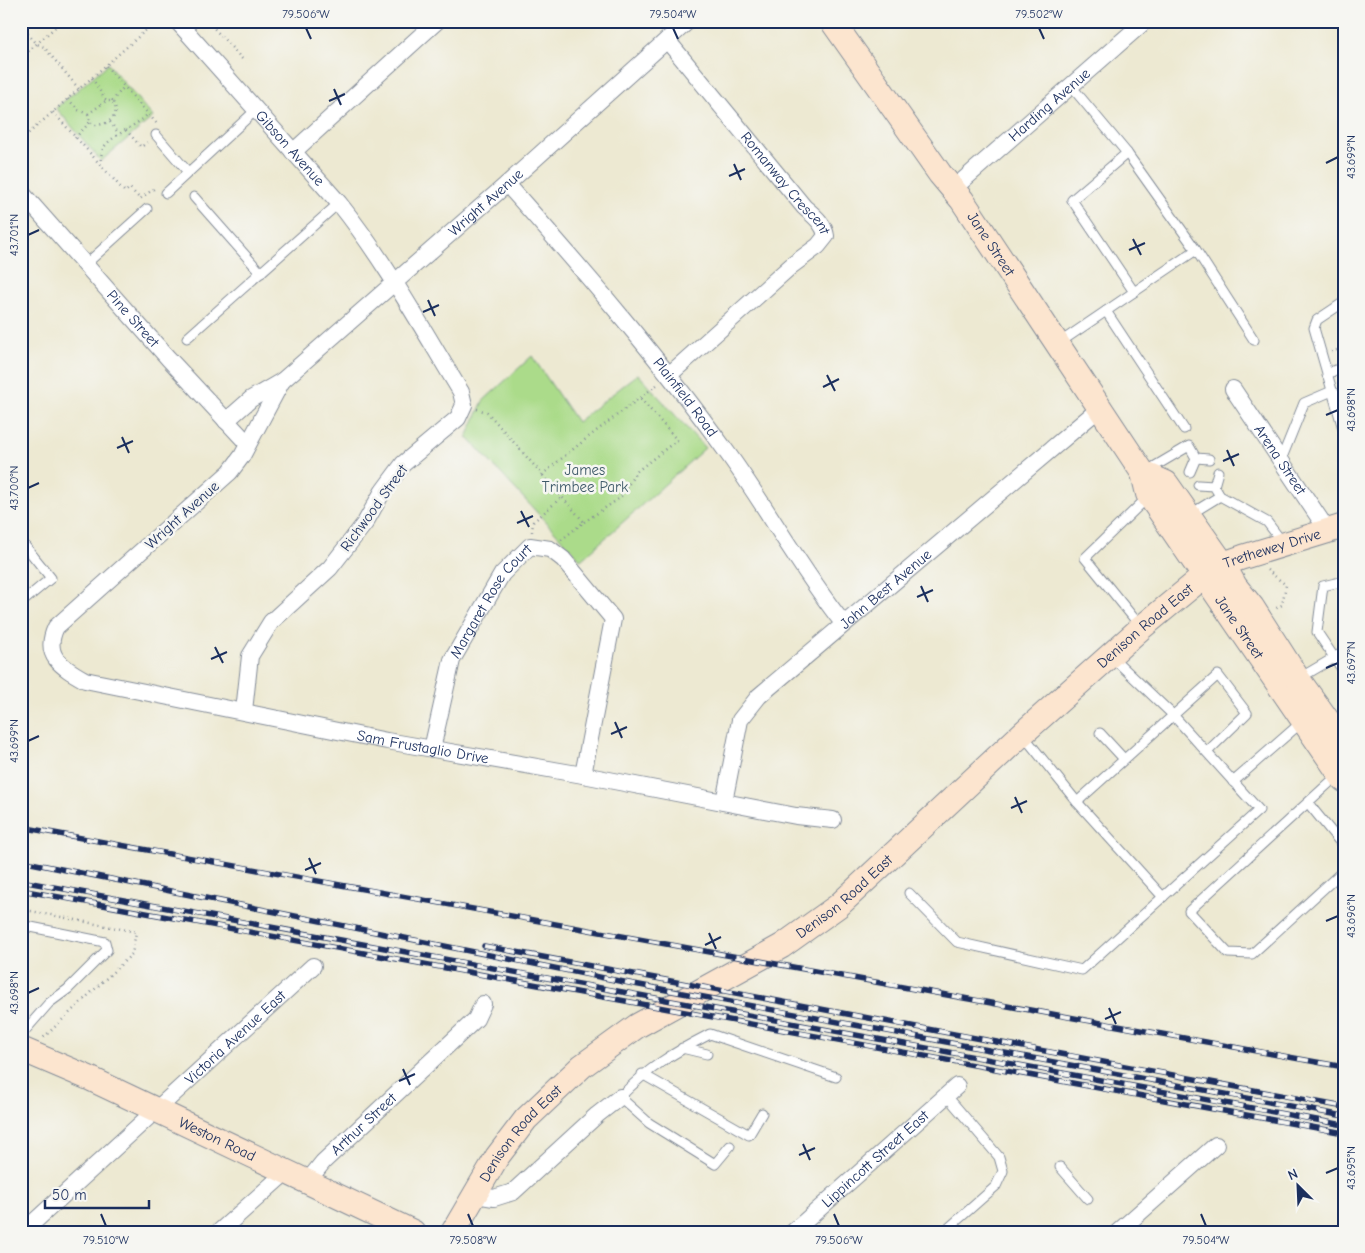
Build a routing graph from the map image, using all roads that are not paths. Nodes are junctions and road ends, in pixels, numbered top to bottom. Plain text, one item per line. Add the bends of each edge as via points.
1 (437, 21) edge
2 (688, 21) edge
3 (1145, 21) edge
4 (180, 22) edge
5 (837, 23) edge
6 (667, 40) junction
7 (1071, 86) junction
8 (256, 110) junction
9 (153, 134) road end
10 (293, 152) junction
11 (1127, 153) junction
12 (188, 172) junction
13 (507, 184) junction
14 (953, 189) junction
15 (21, 192) edge
16 (166, 193) road end
17 (194, 197) dead end
18 (339, 202) junction
19 (147, 209) dead end
20 (1196, 250) junction
21 (86, 264) junction
22 (261, 273) junction
23 (395, 281) junction
24 (1134, 292) junction
25 (1341, 304) dead end
26 (1106, 312) junction
27 (188, 338) dead end
28 (1254, 340) dead end
29 (1059, 344) junction
30 (1344, 370) edge
31 (669, 375) junction
32 (1327, 375) junction
33 (282, 381) junction
34 (1233, 389) dead end
35 (1332, 391) junction
36 (1344, 399) edge
37 (1100, 408) junction
38 (226, 421) junction
39 (1184, 429) dead end
40 (1344, 432) edge
41 (248, 444) junction
42 (1209, 459) dead end
43 (1281, 460) junction
44 (1198, 461) junction
45 (1190, 472) dead end
46 (1218, 472) dead end
47 (1143, 473) junction
48 (1211, 482) junction
49 (1198, 484) dead end
50 (1150, 496) junction
51 (1220, 496) junction
52 (1189, 515) junction
53 (1336, 528) edge
54 (21, 541) edge
55 (1284, 543) junction
56 (1214, 570) junction
57 (1344, 581) edge
58 (21, 603) edge
59 (843, 624) junction
60 (56, 627) joint
61 (1141, 628) junction
62 (1344, 652) edge
63 (1110, 656) junction
64 (1335, 658) junction
65 (1344, 672) edge
66 (1298, 679) junction
67 (244, 712) junction
68 (1173, 715) junction
69 (1303, 720) junction
70 (1100, 733) dead end
71 (1022, 734) junction
72 (1342, 738) edge
73 (432, 749) junction
74 (1207, 752) junction
75 (1124, 759) junction
76 (583, 774) junction
77 (1342, 777) edge
78 (1233, 782) junction
79 (724, 802) junction
80 (1077, 802) junction
81 (1308, 803) junction
82 (833, 820) dead end
83 (1344, 847) edge
84 (1344, 870) edge
85 (909, 893) dead end
86 (1163, 897) junction
87 (21, 925) edge
88 (313, 966) dead end
89 (483, 1004) dead end
90 (21, 1034) edge
91 (682, 1048) junction
92 (21, 1049) edge
93 (707, 1054) dead end
94 (642, 1074) junction
95 (836, 1077) dead end
96 (952, 1090) joint
97 (620, 1097) junction
98 (157, 1110) junction
99 (762, 1114) dead end
100 (1216, 1145) dead end
101 (730, 1146) dead end
102 (1060, 1167) dead end
103 (286, 1172) junction
104 (307, 1182) junction
105 (476, 1195) junction
106 (1088, 1199) dead end
107 (23, 1232) edge
108 (219, 1232) edge
109 (413, 1232) edge
110 (453, 1232) edge
111 (793, 1232) edge
112 (944, 1232) edge
113 (1118, 1232) edge

1 - 10 street
2 - 6 street, Wright Avenue
3 - 7 street, Harding Avenue
4 - 8 street, Gibson Avenue
5 - 14 main road, Jane Street
6 - 13 street, Wright Avenue
6 - 31 street, Romanway Crescent via 804,207 819,220 826,236
7 - 11 lane
7 - 14 street, Harding Avenue
8 - 10 street, Gibson Avenue
8 - 12 lane
9 - 12 lane
10 - 18 street, Gibson Avenue
11 - 20 lane
11 - 24 lane via 1072,200
12 - 16 lane
13 - 23 street, Wright Avenue
13 - 31 street, Plainfield Road
14 - 29 main road, Jane Street
15 - 21 street, Pine Street
17 - 22 lane
18 - 22 lane
18 - 23 street, Gibson Avenue
19 - 21 lane
20 - 24 lane
20 - 28 lane
21 - 38 street, Pine Street
22 - 27 lane
23 - 33 street, Wright Avenue
23 - 67 street, Richwood Street via 461,392 464,405 458,418 403,464 365,523 330,568 271,622 250,656
24 - 26 lane
25 - 32 lane via 1317,320 1314,328
26 - 29 lane
26 - 39 lane
29 - 37 main road, Jane Street
30 - 32 lane via 1335,370
31 - 59 street, Plainfield Road via 727,452
32 - 35 lane
33 - 38 street, Wright Avenue via 251,399
33 - 41 street, Wright Avenue
34 - 43 street, Arena Street
35 - 36 lane
35 - 40 lane
35 - 43 lane via 1304,403
37 - 47 main road, Jane Street
37 - 59 street, John Best Avenue
38 - 41 street, Pine Street
41 - 60 street, Wright Avenue via 230,472
42 - 44 lane
43 - 53 street, Arena Street
44 - 45 lane
44 - 47 lane via 1189,446
46 - 48 lane
47 - 50 main road, Jane Street
47 - 52 main road, Jane Street via 1166,482
48 - 49 lane
48 - 51 lane
50 - 56 main road, Jane Street
50 - 61 lane via 1085,558
51 - 52 lane
51 - 55 lane via 1267,522
52 - 56 main road, Jane Street
53 - 55 main road, Trethewey Drive
54 - 58 lane via 51,578
55 - 56 main road, Trethewey Drive
56 - 61 main road, Denison Road East
56 - 66 main road, Jane Street via 1236,586
56 - 69 main road, Jane Street
57 - 64 lane via 1323,586 1317,632
59 - 79 street, John Best Avenue via 759,696 740,720
60 - 67 street, Sam Frustaglio Drive via 50,639 52,652 62,667 85,680
61 - 63 main road, Denison Road East
62 - 64 lane
63 - 68 lane
63 - 71 main road, Denison Road East
64 - 65 lane
64 - 66 lane
66 - 72 main road, Jane Street
67 - 73 street, Sam Frustaglio Drive
68 - 74 lane
68 - 74 lane via 1218,675 1247,713
68 - 75 lane
69 - 77 main road, Jane Street
69 - 78 lane
70 - 75 lane
71 - 80 lane
71 - 105 main road, Denison Road East via 838,906 782,946 637,1026 582,1066 526,1119 498,1157
73 - 76 street, Sam Frustaglio Drive
73 - 76 street, Margaret Rose Court via 452,660 502,574 530,546 550,549 563,559 613,619
74 - 78 lane
75 - 80 lane
76 - 79 street, Sam Frustaglio Drive
77 - 81 lane
78 - 86 lane via 1259,810
79 - 82 street, Sam Frustaglio Drive
80 - 86 lane
81 - 83 lane
81 - 84 lane via 1189,911 1228,953 1252,954
85 - 86 lane via 957,942 1082,970
87 - 90 lane via 105,942 107,950 49,1003
88 - 98 street, Victoria Avenue East
89 - 104 street, Arthur Street via 476,1019 323,1162
91 - 93 lane
91 - 94 lane
91 - 95 lane via 710,1034
92 - 98 main road, Weston Road
94 - 97 lane
94 - 99 lane via 749,1135
96 - 111 street, Lippincott Street East
96 - 112 lane via 999,1157 1003,1171 996,1186
97 - 101 lane via 649,1123 715,1164
97 - 105 street, Denison Road East via 513,1192 494,1198
98 - 103 main road, Weston Road
98 - 107 street, Victoria Avenue East
100 - 113 street
102 - 106 lane
103 - 104 main road, Weston Road
103 - 108 street
104 - 109 main road, Weston Road
105 - 110 main road, Denison Road East

